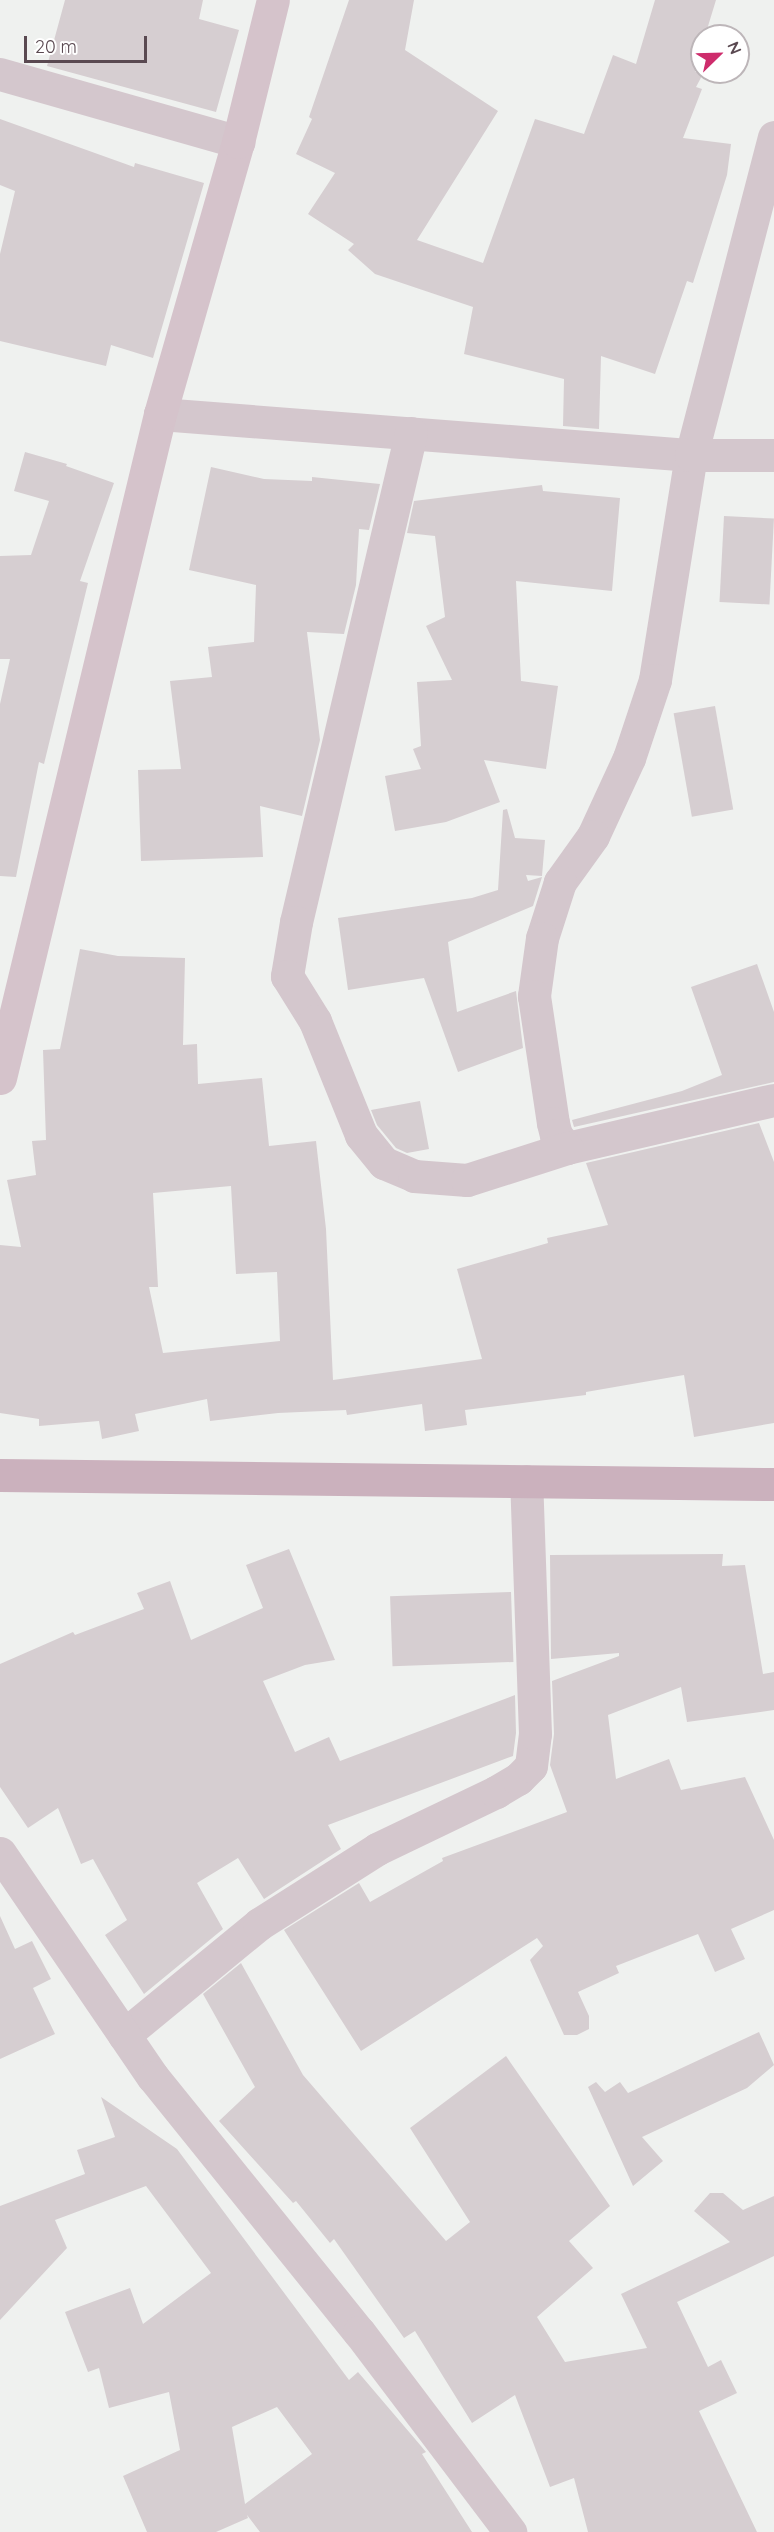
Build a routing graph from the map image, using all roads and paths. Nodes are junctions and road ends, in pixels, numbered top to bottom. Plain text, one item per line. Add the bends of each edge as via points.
1 (273, 0) edge
2 (0, 74) edge
3 (774, 137) edge
4 (238, 142) junction
5 (160, 414) junction
6 (411, 434) junction
7 (691, 455) junction
8 (774, 456) edge
9 (0, 1078) edge
10 (774, 1100) edge
11 (567, 1148) junction
12 (0, 1475) edge
13 (526, 1481) junction
14 (774, 1484) edge
15 (0, 1853) edge
16 (124, 2035) junction
17 (510, 2532) edge

1 - 4 main road
2 - 4 street
3 - 7 street
4 - 5 main road
5 - 6 street
5 - 9 main road
6 - 7 street
6 - 11 street via 296,922 287,976 315,1021 361,1135 384,1163 414,1176 467,1180
7 - 8 street
7 - 11 street via 655,680 629,758 593,836 560,882 542,938 534,996 553,1123 556,1135
10 - 11 street
12 - 13 main road
13 - 14 main road
13 - 16 street via 535,1734 531,1766 496,1792 377,1849 259,1924
15 - 16 street
16 - 17 street via 153,2077 359,2332

